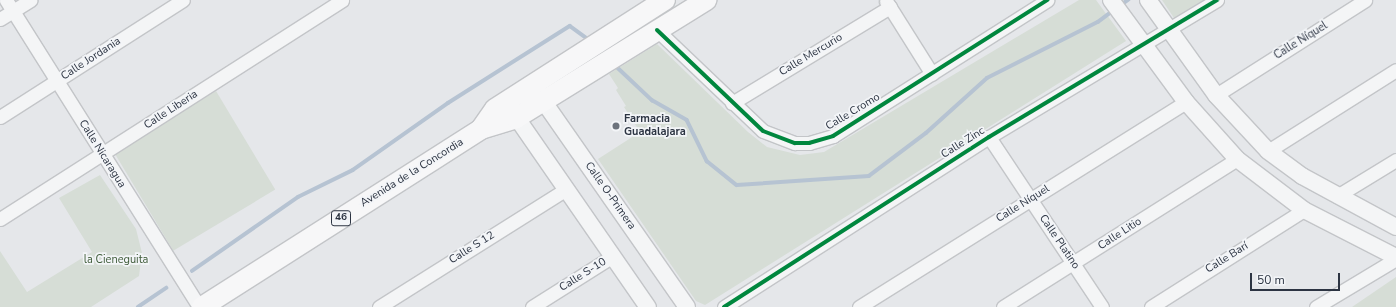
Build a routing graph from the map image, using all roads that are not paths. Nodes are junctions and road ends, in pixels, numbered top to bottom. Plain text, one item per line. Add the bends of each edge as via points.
1 (6, 0) edge
2 (31, 0) edge
3 (183, 0) edge
4 (342, 0) edge
5 (664, 0) edge
6 (706, 0) edge
7 (1047, 0) edge
8 (1111, 0) edge
9 (1217, 0) edge
10 (1365, 0) edge
11 (1149, 2) edge
12 (888, 3) edge
13 (13, 11) junction
14 (0, 19) edge
15 (1169, 29) junction
16 (657, 30) junction
17 (1144, 44) junction
18 (1396, 70) edge
19 (932, 74) junction
20 (56, 81) junction
21 (533, 85) junction
22 (1216, 95) junction
23 (505, 102) junction
24 (544, 102) junction
25 (732, 102) junction
26 (1186, 102) junction
27 (0, 117) edge
28 (516, 118) junction
29 (481, 129) junction
30 (989, 137) junction
31 (1268, 151) junction
32 (102, 155) junction
33 (1237, 159) junction
34 (1396, 160) edge
35 (565, 190) junction
36 (1337, 196) junction
37 (1030, 200) junction
38 (1304, 210) junction
39 (0, 219) edge
40 (1396, 226) edge
41 (613, 256) junction
42 (1396, 258) edge
43 (1074, 263) junction
44 (199, 307) edge
45 (202, 307) edge
46 (379, 307) edge
47 (532, 307) edge
48 (648, 307) edge
49 (687, 307) edge
50 (724, 307) edge
51 (860, 307) edge
52 (1003, 307) edge
53 (1102, 307) edge
54 (1151, 307) edge
55 (1316, 307) edge

1 - 13 street, Calle Nicaragua
2 - 13 street
3 - 20 street, Calle Jordania
4 - 32 street, Calle Liberia
5 - 21 main road, Avenida de la Concordia / 46
6 - 16 main road, Avenida de la Concordia / 46
7 - 19 street, Calle Cromo
8 - 17 street
9 - 15 street, Calle Zinc
10 - 22 street, Calle Níquel
11 - 15 street
12 - 19 street
12 - 25 street, Calle Mercurio
13 - 14 street
13 - 20 street, Calle Nicaragua
15 - 17 street, Calle Zinc
15 - 22 street
16 - 24 main road, Avenida de la Concordia / 46
16 - 25 street, Calle Cromo
17 - 26 street
17 - 30 street, Calle Zinc
18 - 31 street
19 - 25 street, Calle Cromo via 833,136 809,143 789,141 763,131
20 - 27 street, Calle Jordania
20 - 32 street, Calle Nicaragua
21 - 23 main road, Avenida de la Concordia / 46
21 - 24 street, Calle O-Primera
22 - 31 street
23 - 28 street
23 - 29 main road, Avenida de la Concordia / 46 via 495,109
24 - 28 main road, Avenida de la Concordia / 46
24 - 49 street, Calle O-Primera
26 - 33 street
26 - 37 street, Calle Níquel
28 - 29 main road, Avenida de la Concordia / 46
28 - 35 street
29 - 45 main road, Avenida de la Concordia / 46
30 - 37 street, Calle Platino
30 - 50 street, Calle Zinc
31 - 36 street via 1302,176
32 - 39 street, Calle Liberia
32 - 44 street, Calle Nicaragua
33 - 38 street
33 - 43 street, Calle Litio
34 - 36 street
35 - 41 street
35 - 46 street, Calle S 12
36 - 40 street
37 - 43 street, Calle Platino
37 - 51 street, Calle Níquel
38 - 42 street
38 - 54 street, Calle Barí
41 - 47 street, Calle S-10
41 - 48 street
42 - 55 street
43 - 52 street, Calle Litio
43 - 53 street, Calle Platino

